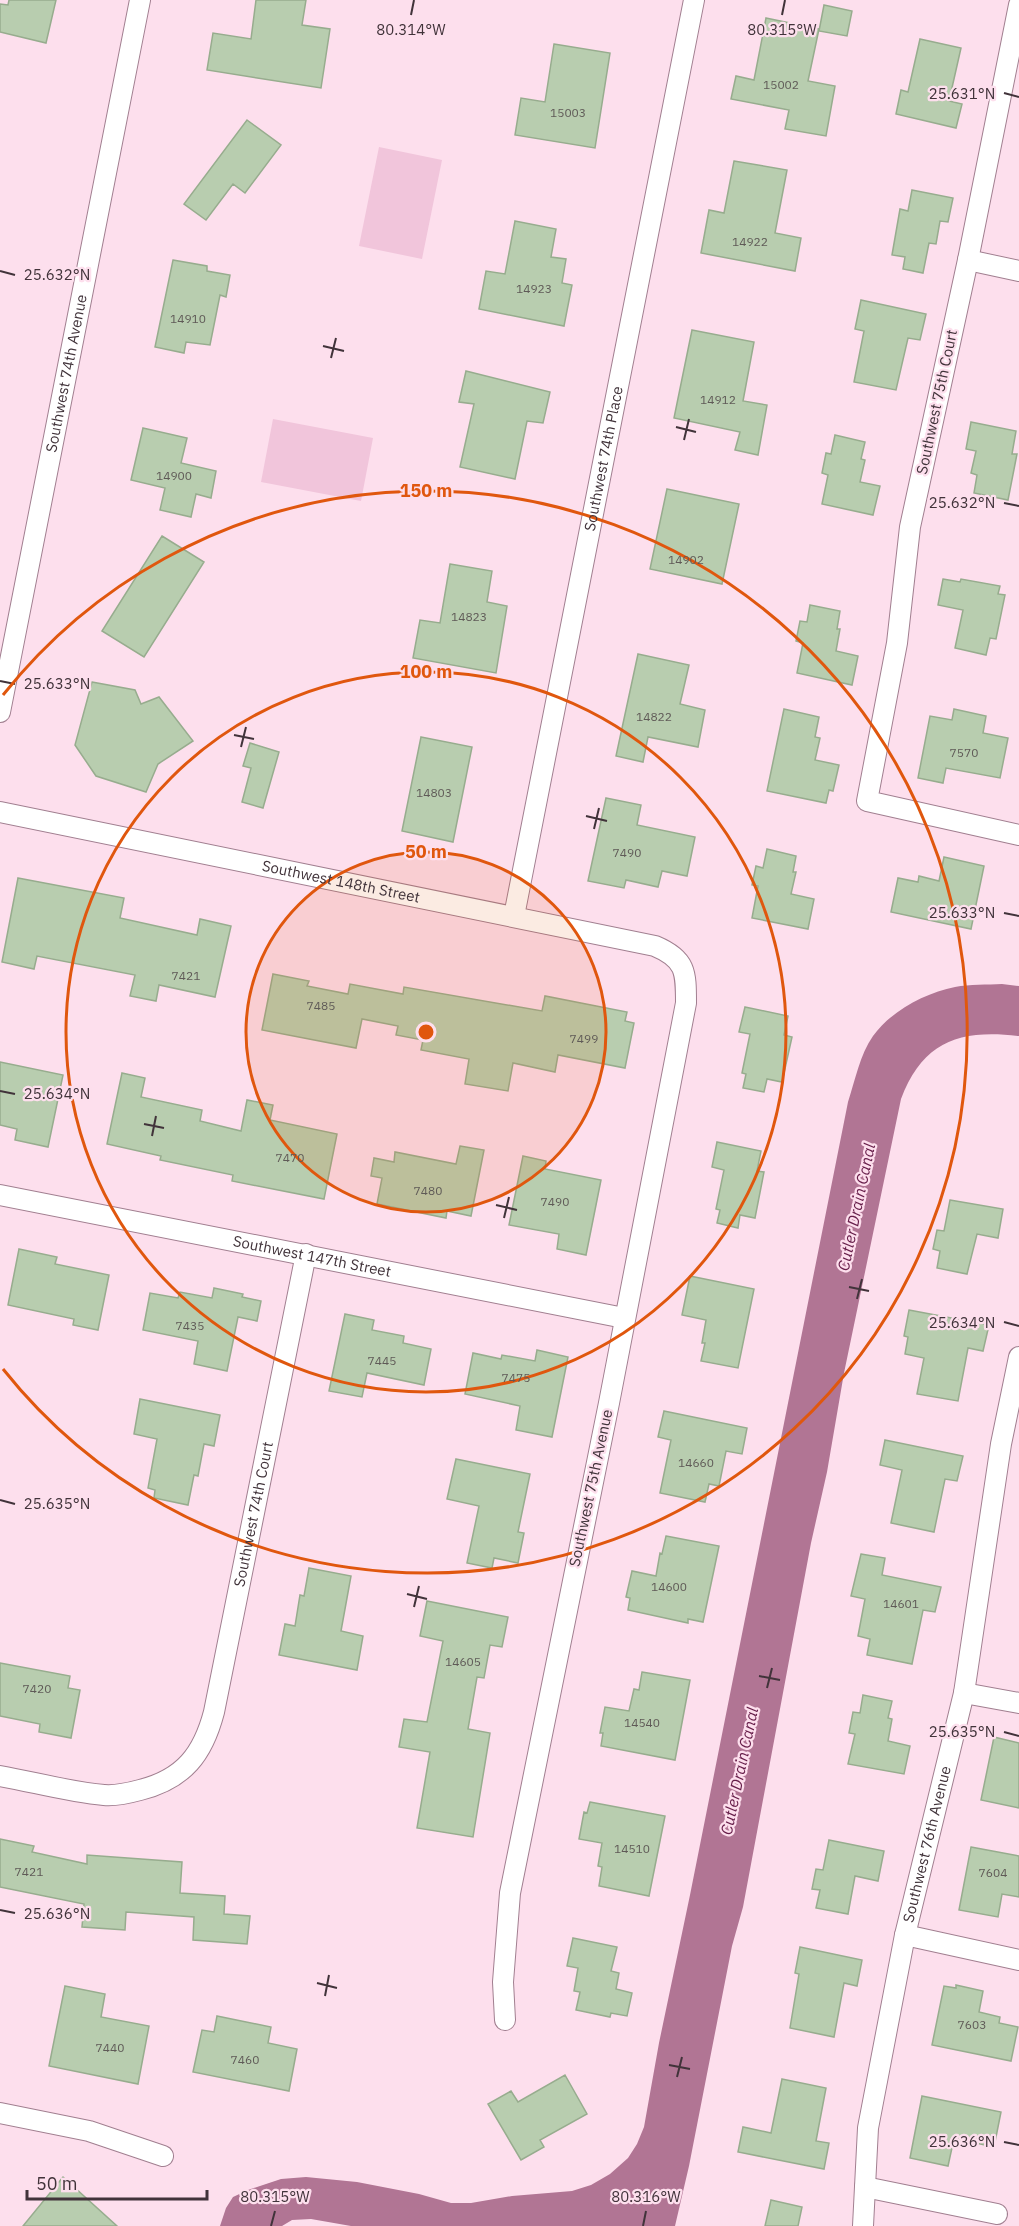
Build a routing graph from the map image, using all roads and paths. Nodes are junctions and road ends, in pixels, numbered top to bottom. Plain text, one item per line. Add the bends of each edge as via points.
1 (140, 0) edge
2 (694, 0) edge
3 (1019, 5) edge
4 (968, 260) junction
5 (1019, 272) edge
6 (0, 711) edge
7 (0, 812) edge
8 (1019, 835) edge
9 (514, 916) junction
10 (678, 959) joint
11 (0, 1195) edge
12 (306, 1254) junction
13 (624, 1318) junction
14 (1019, 1356) edge
15 (1010, 1445) edge
16 (964, 1693) junction
17 (1019, 1703) edge
18 (0, 1776) edge
19 (905, 1935) junction
20 (1019, 1960) edge
21 (506, 2020) dead end
22 (0, 2113) edge
23 (163, 2156) dead end
24 (865, 2187) junction
25 (997, 2214) dead end
26 (862, 2226) edge

1 - 6 street, Southwest 74th Avenue
2 - 9 street, Southwest 74th Place
3 - 4 street, Southwest 75th Court
4 - 5 street
4 - 8 street, Southwest 75th Court via 910,527 897,643 867,801
7 - 9 street, Southwest 148th Street
9 - 10 street, Southwest 148th Street via 655,946
10 - 13 street, Southwest 75th Avenue via 684,972 686,1003
11 - 12 street, Southwest 147th Street
12 - 13 street, Southwest 147th Street
12 - 18 street, Southwest 74th Court via 214,1712 198,1753 166,1782 121,1795
13 - 21 street, Southwest 75th Avenue via 510,1893 503,1982
14 - 15 street, Southwest 76th Avenue
15 - 16 street, Southwest 76th Avenue
16 - 17 street
16 - 19 street, Southwest 76th Avenue
19 - 20 street
19 - 24 street, Southwest 76th Avenue via 868,2127
22 - 23 street via 89,2131
24 - 25 street
24 - 26 street, Southwest 76th Avenue

